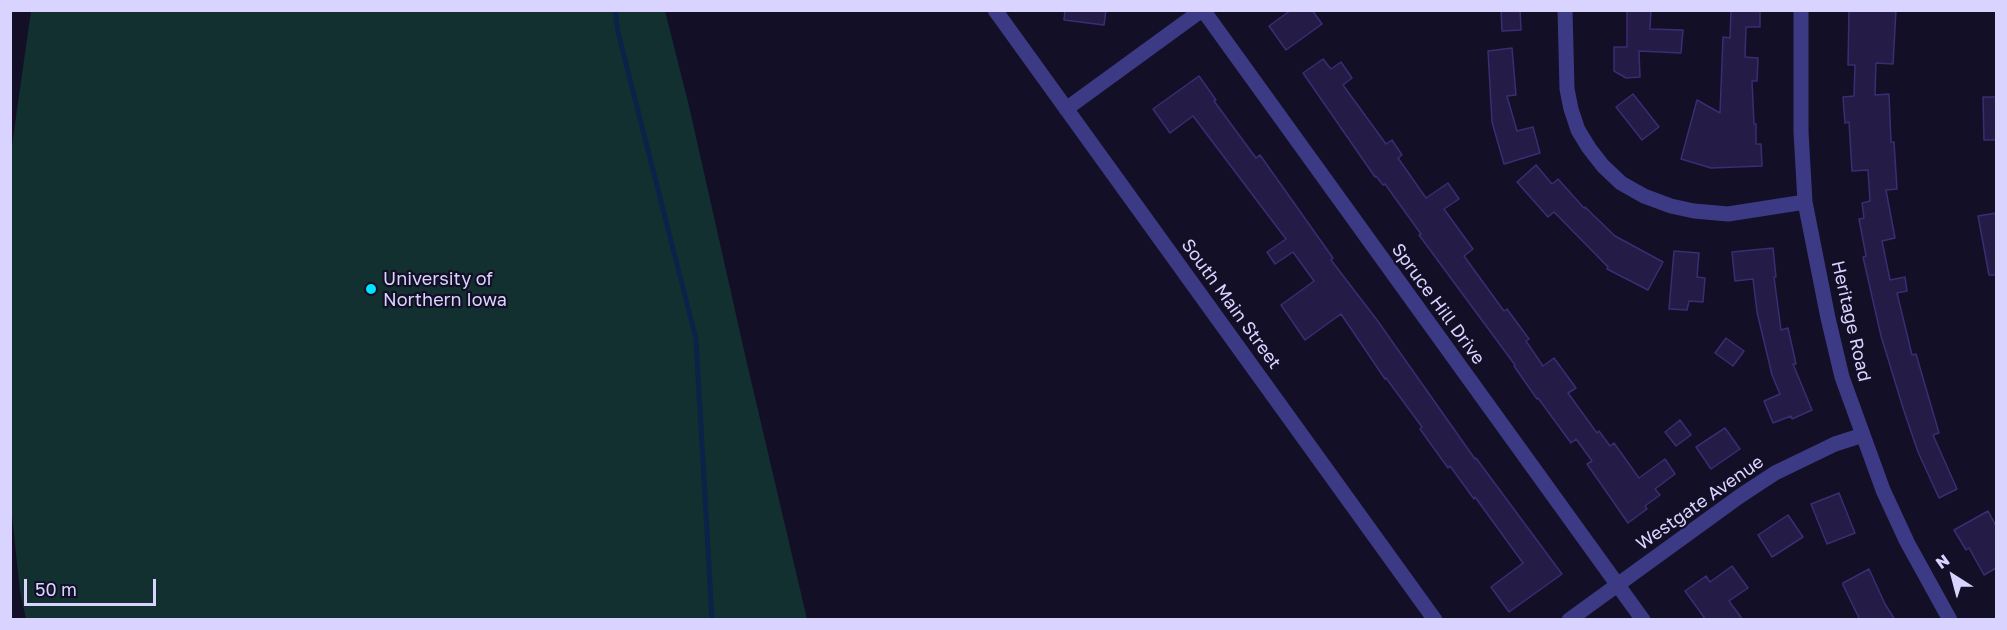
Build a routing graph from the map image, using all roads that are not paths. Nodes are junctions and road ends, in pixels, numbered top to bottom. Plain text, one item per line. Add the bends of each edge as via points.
1 (995, 10) edge
2 (1202, 10) edge
3 (1565, 10) edge
4 (1801, 10) edge
5 (1066, 109) junction
6 (1805, 202) junction
7 (1863, 435) junction
8 (1617, 585) junction
9 (1435, 620) edge
10 (1569, 620) edge
11 (1642, 620) edge
12 (1950, 620) edge

1 - 5 street, South Main Street
2 - 5 street
2 - 8 street, Spruce Hill Drive
3 - 6 street via 1571,109 1589,148 1621,183 1644,196 1694,211 1728,214
4 - 6 street, Heritage Road
5 - 9 street, South Main Street
6 - 7 street, Heritage Road via 1842,377
7 - 8 street, Westgate Avenue via 1775,473
7 - 12 street, Heritage Road via 1907,542
8 - 10 street, Westgate Avenue
8 - 11 street, Spruce Hill Drive

